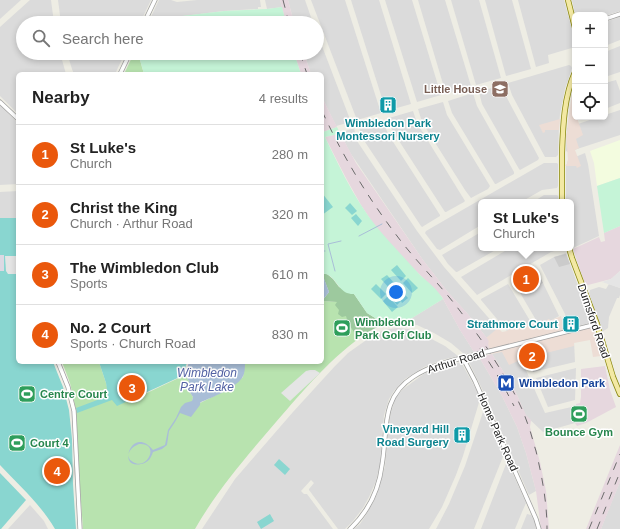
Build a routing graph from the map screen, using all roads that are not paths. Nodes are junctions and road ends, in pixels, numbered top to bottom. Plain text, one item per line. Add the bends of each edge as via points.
1 (155, 0) edge
2 (568, 0) edge
3 (620, 14) edge
4 (147, 16) edge
5 (572, 16) edge
6 (608, 18) edge
7 (127, 60) edge
8 (121, 72) edge
9 (572, 80) edge
10 (0, 102) edge
11 (16, 117) edge
12 (562, 199) edge
13 (570, 251) edge
14 (597, 324) junction
15 (463, 358) junction
16 (59, 364) edge
17 (620, 394) edge
18 (80, 529) edge
19 (350, 529) edge
20 (539, 529) edge

1 - 4 street
2 - 5 main road
3 - 6 street
7 - 8 street
9 - 12 main road via 563,119
10 - 11 street
13 - 14 main road, Durnsford Road
14 - 15 street, Arthur Road, bridge
14 - 17 main road, Durnsford Road
15 - 19 street, Arthur Road via 426,370 413,377 395,394 387,416 382,467 376,489 366,510
15 - 20 street, Home Park Road
16 - 18 street via 74,411

